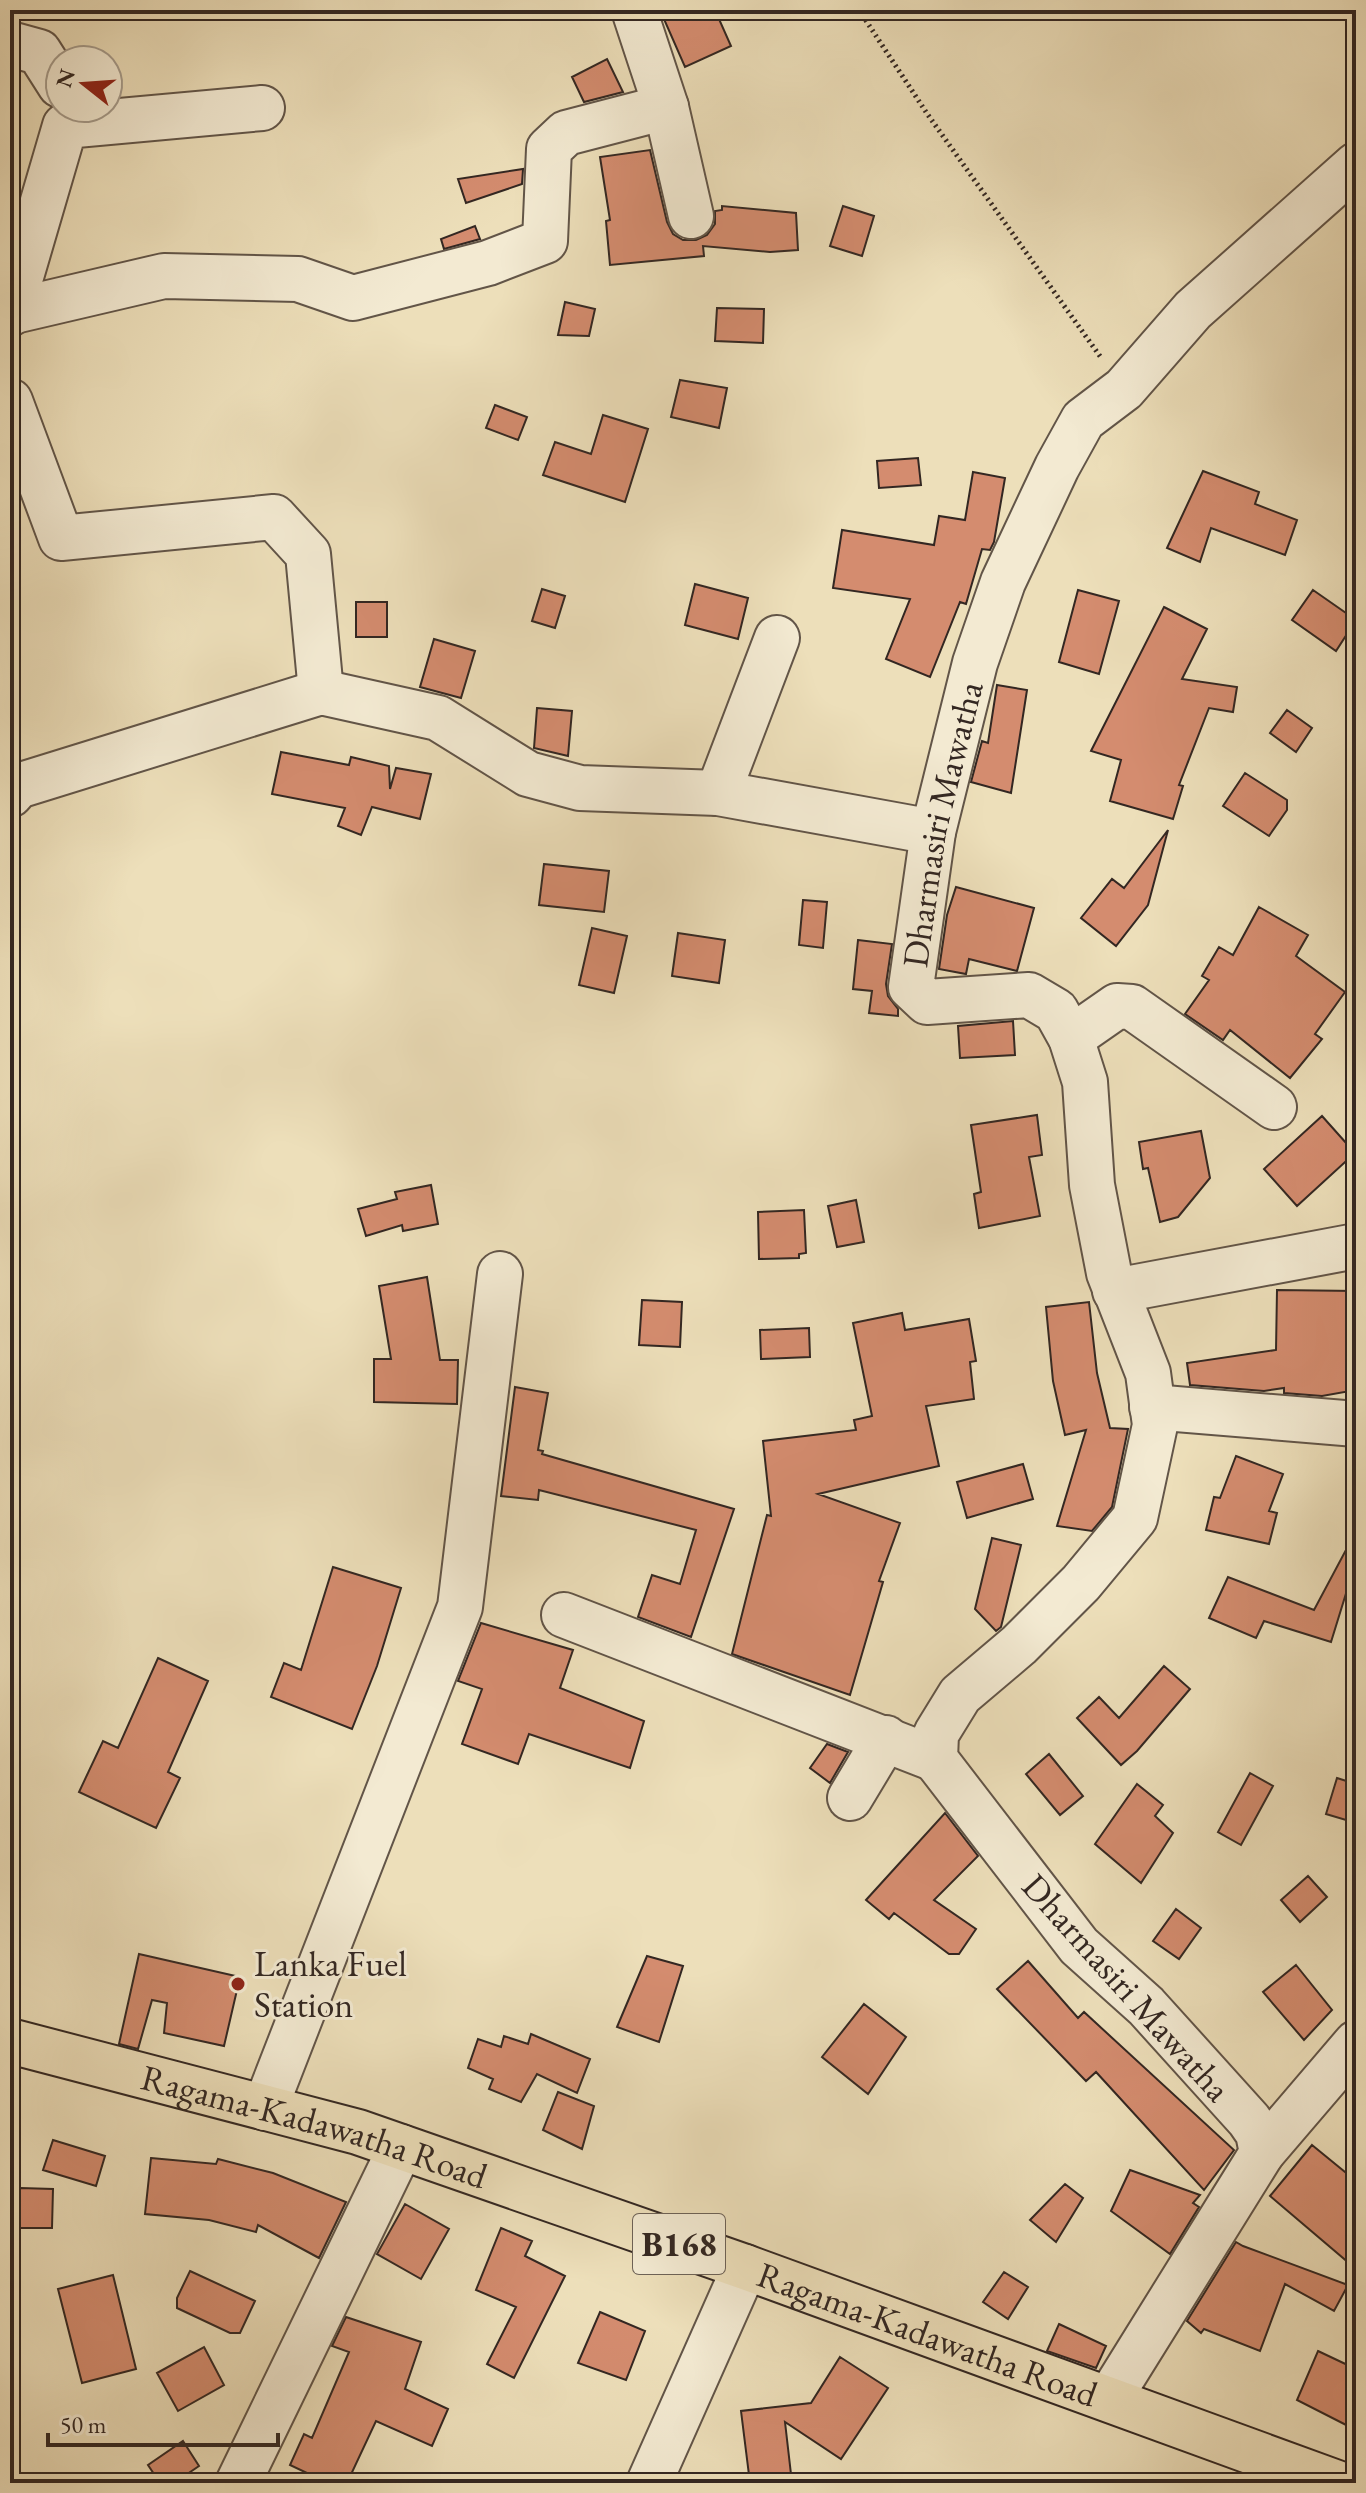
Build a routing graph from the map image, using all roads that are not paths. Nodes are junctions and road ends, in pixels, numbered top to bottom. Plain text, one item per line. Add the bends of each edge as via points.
1 (634, 10) edge
2 (10, 44) edge
3 (44, 63) edge
4 (124, 107) edge
5 (666, 107) junction
6 (262, 108) dead end
7 (58, 124) edge
8 (1356, 165) edge
9 (691, 216) dead end
10 (10, 313) edge
11 (10, 401) edge
12 (777, 638) dead end
13 (321, 692) junction
14 (718, 793) junction
15 (10, 795) edge
16 (933, 832) junction
17 (1071, 1038) junction
18 (1274, 1107) dead end
19 (1356, 1246) edge
20 (500, 1274) dead end
21 (1115, 1291) junction
22 (1152, 1407) junction
23 (1356, 1424) edge
24 (564, 1615) dead end
25 (886, 1738) junction
26 (935, 1759) junction
27 (850, 1798) dead end
28 (10, 2041) edge
29 (1356, 2043) edge
30 (265, 2108) junction
31 (401, 2147) junction
32 (1262, 2153) junction
33 (745, 2267) junction
34 (1109, 2399) junction
35 (238, 2483) edge
36 (649, 2483) edge
37 (1337, 2483) edge

1 - 5 street
2 - 3 street via 39,52
4 - 6 street
5 - 9 street
5 - 10 street via 566,133 549,149 545,241 488,263 353,298 298,279 164,276
7 - 10 street
8 - 16 street, Dharmasiri Mawatha via 1193,310 1124,389 1083,420 1003,582 975,663
11 - 13 street via 61,538 274,517 308,554
12 - 14 street
13 - 14 street via 438,718 528,774 580,788
13 - 15 street via 18,786
14 - 16 street
16 - 17 street, Dharmasiri Mawatha via 911,987 927,1002 1029,995 1056,1011
17 - 18 street via 1117,1006 1132,1007
17 - 21 street, Dharmasiri Mawatha via 1085,1082 1092,1185
19 - 21 street
20 - 30 street via 460,1607
21 - 22 street, Dharmasiri Mawatha via 1148,1373
22 - 23 street
22 - 26 street, Dharmasiri Mawatha via 1155,1425 1135,1518 1081,1583 960,1695 936,1734
24 - 25 street
25 - 26 street
25 - 27 street
26 - 32 street, Dharmasiri Mawatha via 1079,1946 1146,2006 1249,2120
28 - 30 main road, Ragama-Kadawatha Road / B168
29 - 32 street
30 - 31 main road, Ragama-Kadawatha Road / B168
31 - 33 main road, Ragama-Kadawatha Road / B168
31 - 35 street
32 - 34 street
33 - 34 main road, Ragama-Kadawatha Road / B168
33 - 36 street
34 - 37 main road, Ragama-Kadawatha Road / B168

